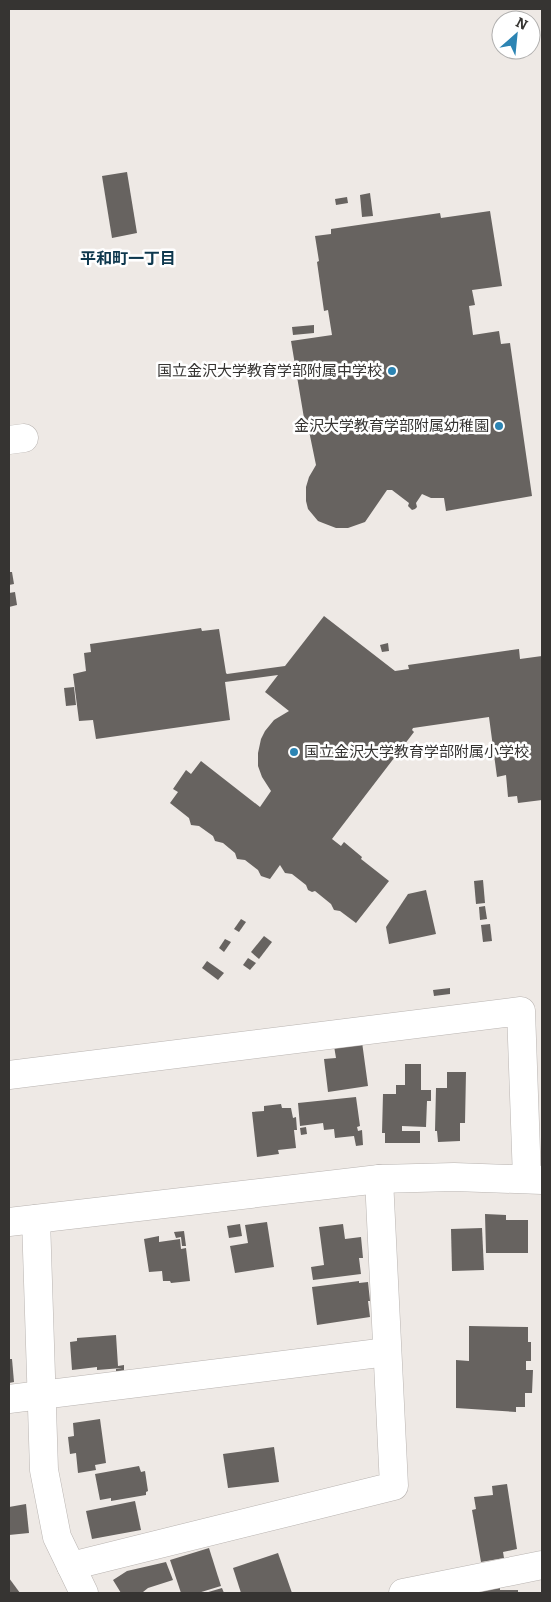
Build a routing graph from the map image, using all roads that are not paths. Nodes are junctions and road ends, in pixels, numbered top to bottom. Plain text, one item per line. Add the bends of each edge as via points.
1 (9, 1075) edge
2 (379, 1179) junction
3 (535, 1180) edge
4 (36, 1219) junction
5 (9, 1222) edge
6 (387, 1352) junction
7 (41, 1394) junction
8 (9, 1399) edge
9 (542, 1565) edge
10 (71, 1566) junction
11 (84, 1593) edge
12 (403, 1593) edge

1 - 3 street via 521,1011
2 - 3 street
2 - 4 street
2 - 6 street
4 - 5 street
4 - 7 street
6 - 7 street
6 - 10 street via 394,1486
7 - 8 street
7 - 10 street via 44,1470 57,1537
9 - 12 street
10 - 11 street

